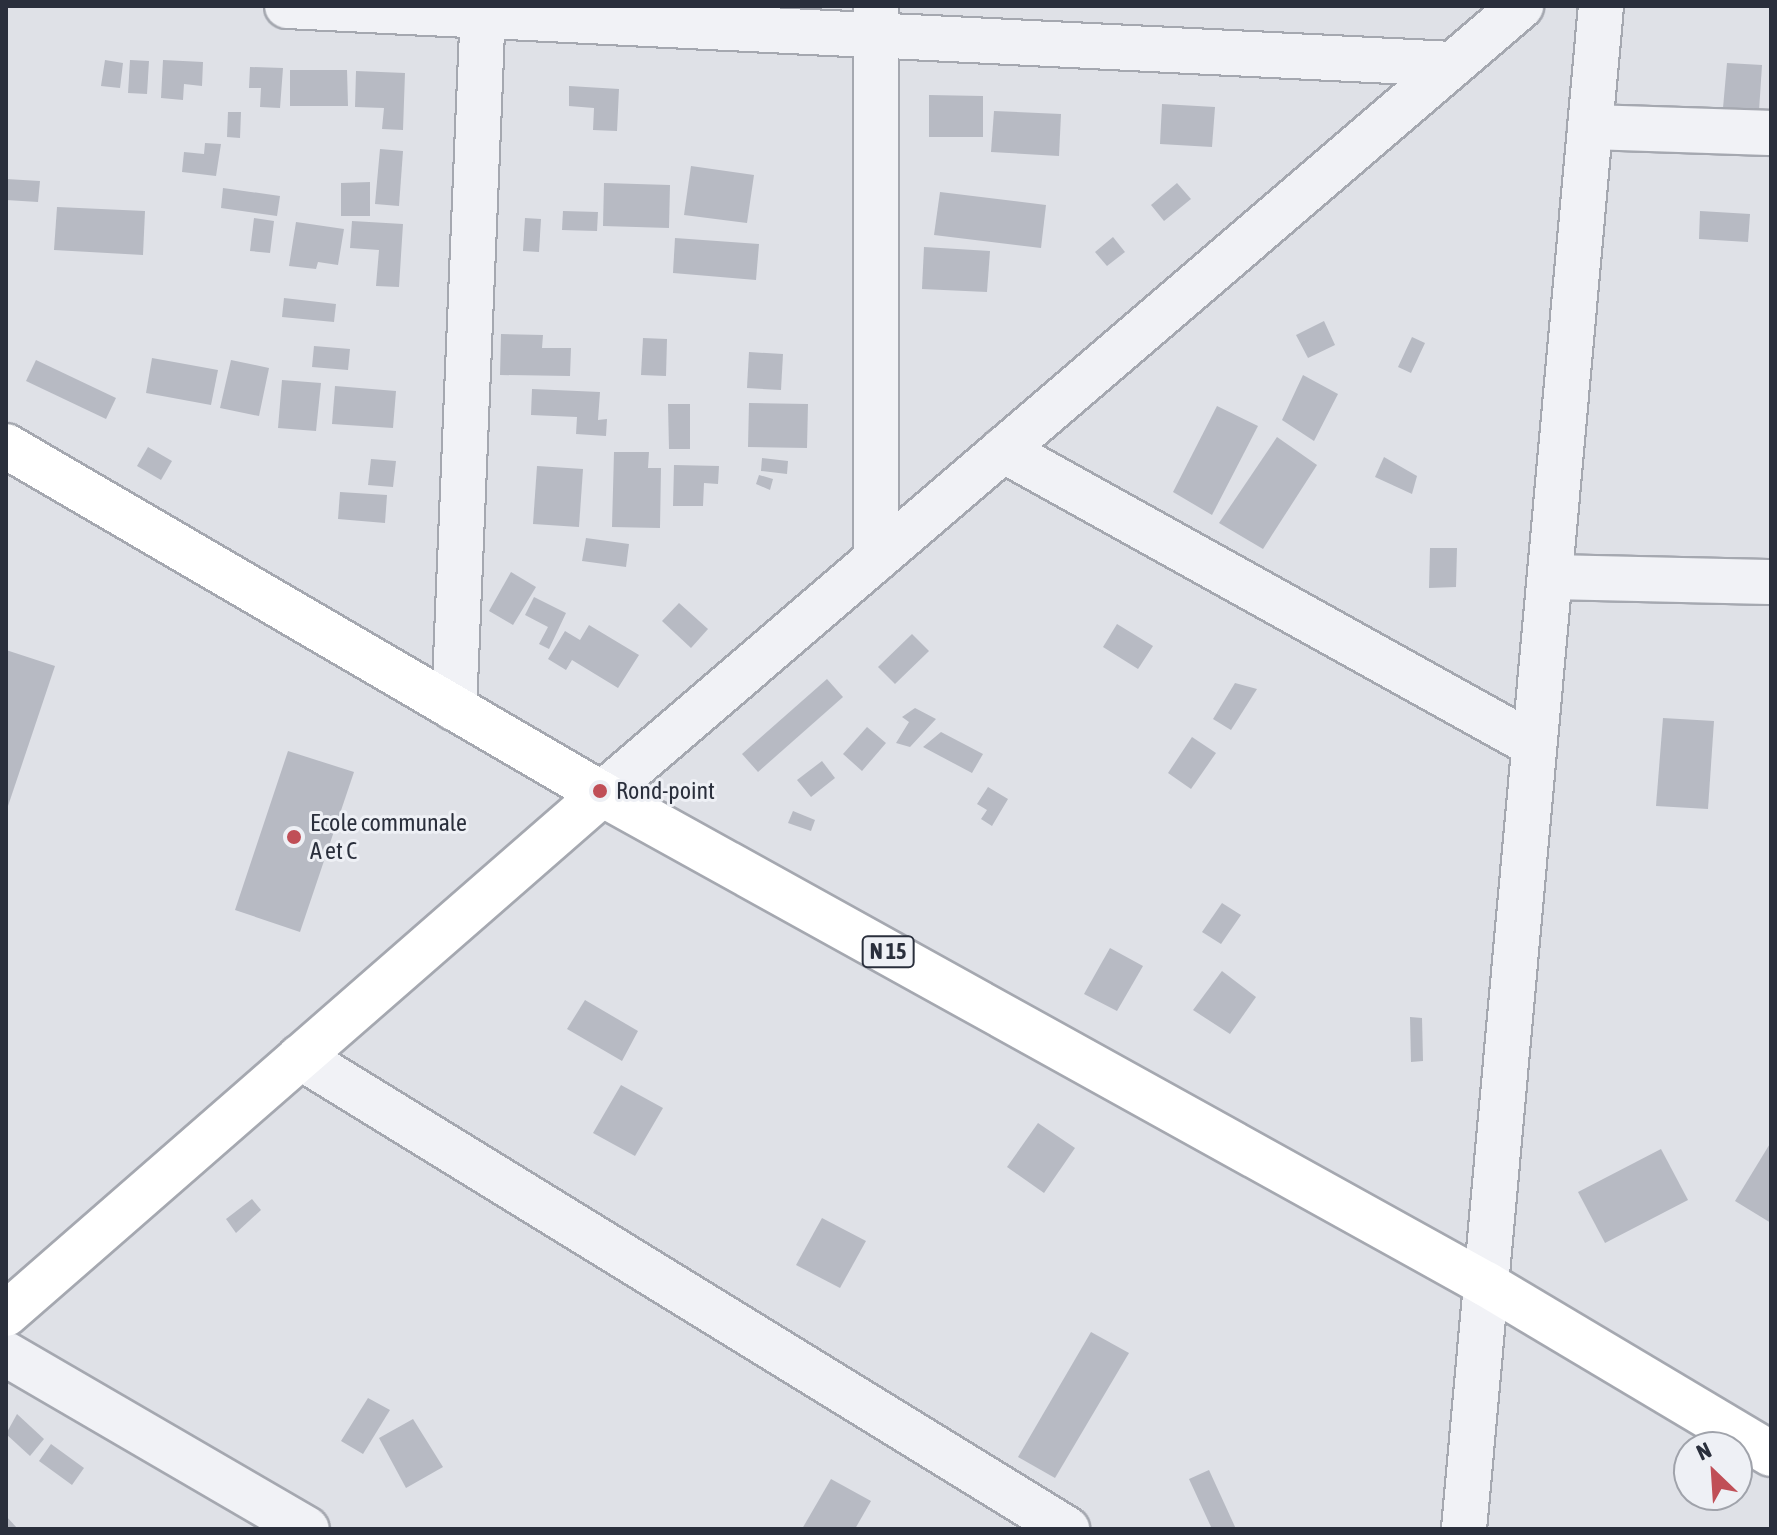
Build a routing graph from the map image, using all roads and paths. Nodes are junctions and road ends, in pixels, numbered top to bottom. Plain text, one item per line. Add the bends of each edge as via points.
1 (287, 6) edge
2 (1521, 6) edge
3 (1601, 6) edge
4 (483, 11) edge
5 (876, 21) edge
6 (1453, 64) junction
7 (1590, 127) junction
8 (1771, 133) edge
9 (6, 446) edge
10 (1003, 450) junction
11 (876, 559) junction
12 (1552, 577) junction
13 (1771, 582) edge
14 (454, 708) junction
15 (1534, 745) junction
16 (602, 794) junction
17 (300, 1057) junction
18 (1486, 1284) junction
19 (6, 1314) edge
20 (6, 1354) edge
21 (1771, 1454) edge
22 (307, 1529) edge
23 (1067, 1529) edge
24 (1464, 1529) edge

1 - 4 street
2 - 6 street
3 - 7 street
4 - 5 street
4 - 14 street
5 - 6 street
5 - 11 street
6 - 10 street
7 - 8 street
7 - 12 street
9 - 14 main road, N 15
10 - 11 street
10 - 15 street
11 - 16 street
12 - 13 street
12 - 15 street
14 - 16 main road, N 15
15 - 18 street
16 - 17 main road
16 - 18 main road, N 15
17 - 19 main road
17 - 23 street
18 - 21 main road, N 15
18 - 24 street
20 - 22 street

